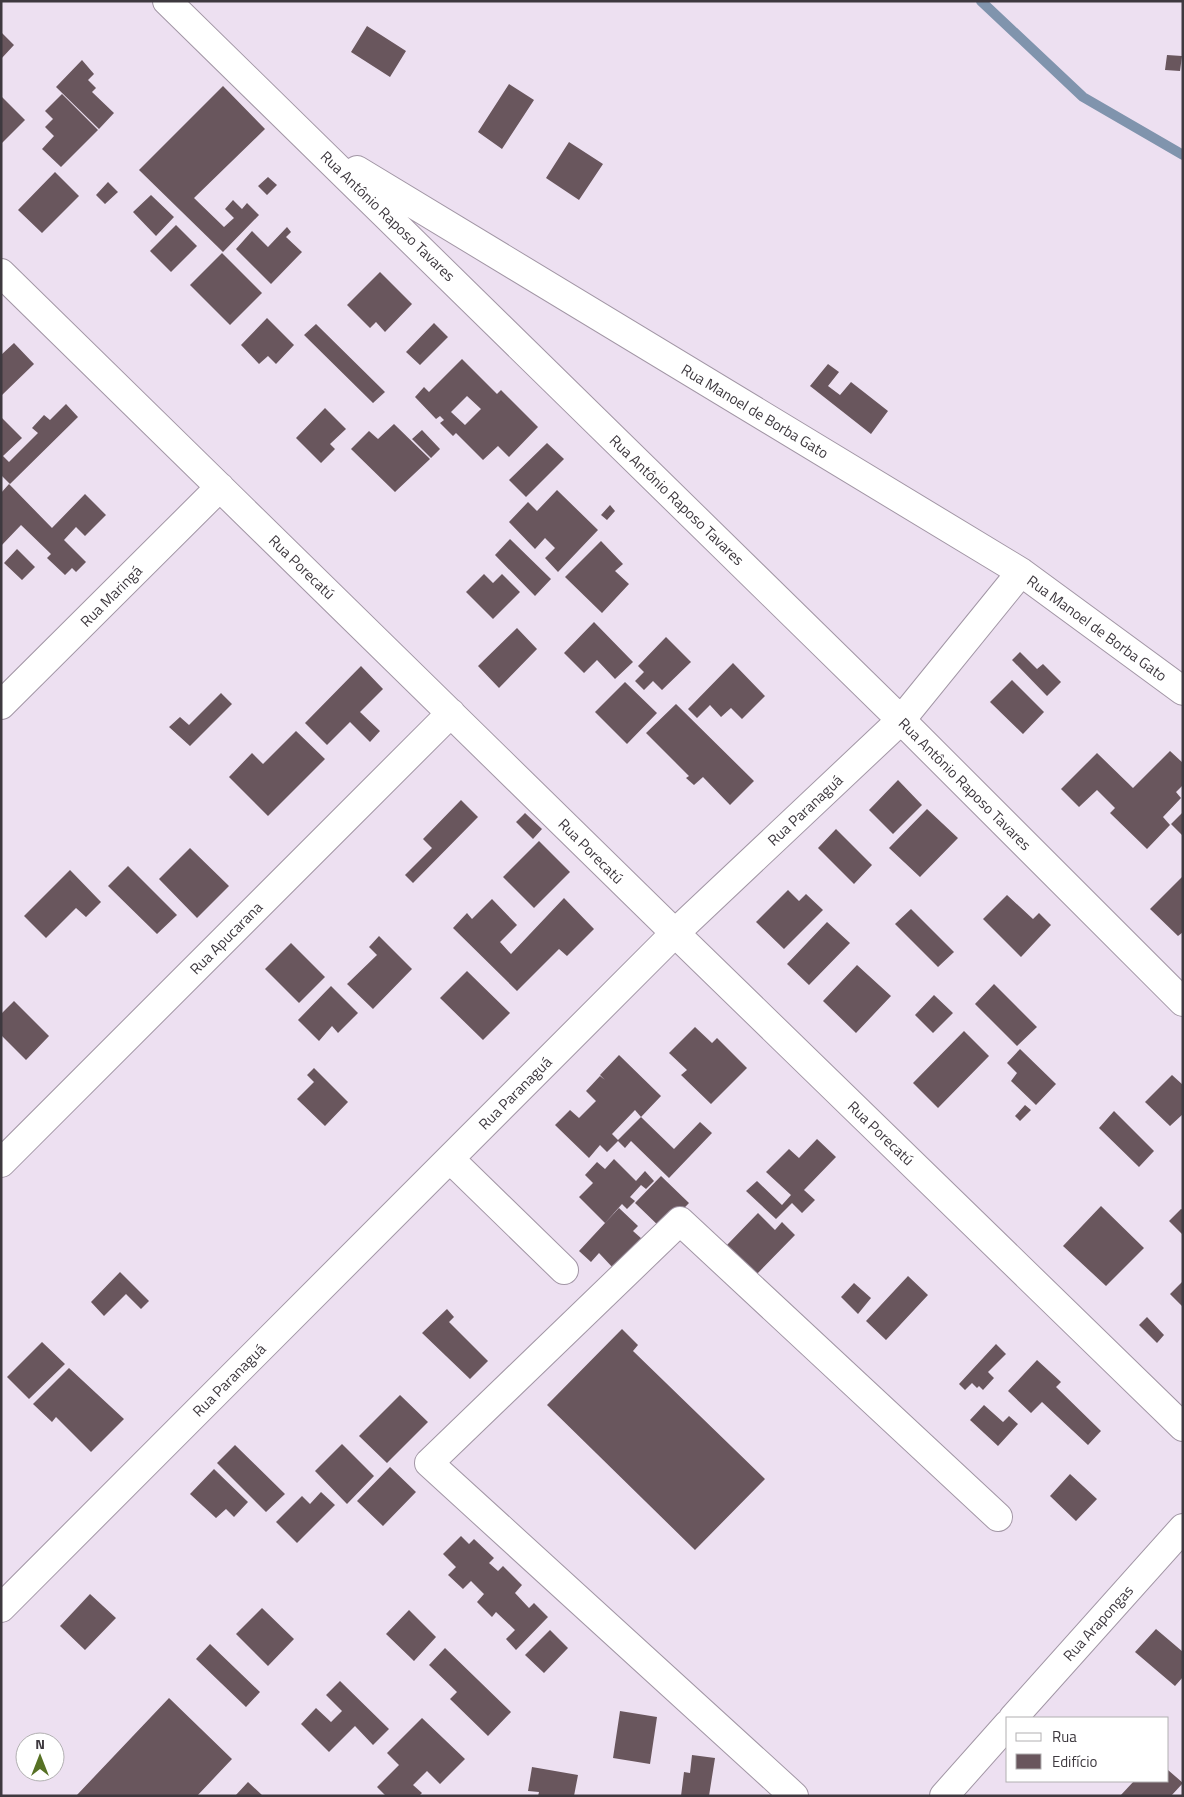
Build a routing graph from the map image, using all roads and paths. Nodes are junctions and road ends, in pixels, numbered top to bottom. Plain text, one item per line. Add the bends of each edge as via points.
1 (168, 1) edge
2 (317, 146) junction
3 (1, 272) edge
4 (220, 487) junction
5 (1022, 572) junction
6 (1183, 691) edge
7 (1, 706) edge
8 (451, 714) junction
9 (901, 720) junction
10 (675, 934) junction
11 (1183, 1002) edge
12 (450, 1159) junction
13 (1, 1163) edge
14 (564, 1270) dead end
15 (1183, 1426) edge
16 (998, 1517) dead end
17 (1183, 1528) edge
18 (1, 1608) edge
19 (1014, 1717) edge
20 (1006, 1726) edge
21 (794, 1796) edge
22 (944, 1796) edge

1 - 2 street, Rua Antônio Raposo Tavares
2 - 5 street, Rua Manoel de Borba Gato
2 - 9 street, Rua Antônio Raposo Tavares
3 - 4 street, Rua Porecatú
4 - 7 street, Rua Maringá
4 - 8 street, Rua Porecatú
5 - 6 street, Rua Manoel de Borba Gato
5 - 9 street, Rua Paranaguá
8 - 10 street, Rua Porecatú
8 - 13 street, Rua Apucarana
9 - 10 street, Rua Paranaguá
9 - 11 street, Rua Antônio Raposo Tavares
10 - 12 street, Rua Paranaguá
10 - 15 street, Rua Porecatú
12 - 14 street
12 - 18 street, Rua Paranaguá
16 - 21 street via 680,1221 429,1463
17 - 19 street, Rua Arapongas
20 - 22 street

